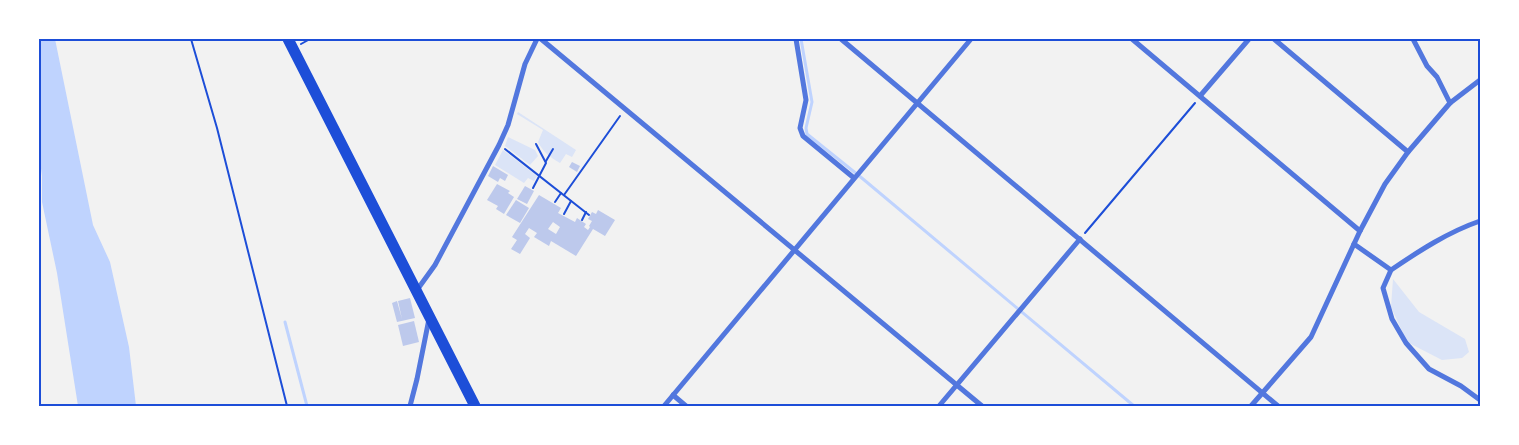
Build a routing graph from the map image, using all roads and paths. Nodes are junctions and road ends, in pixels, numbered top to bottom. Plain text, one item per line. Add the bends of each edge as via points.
1 (191, 39) edge
2 (288, 39) edge
3 (539, 39) edge
4 (796, 39) edge
5 (841, 39) edge
6 (971, 39) edge
7 (1132, 39) edge
8 (1249, 39) edge
9 (1274, 39) edge
10 (1413, 39) edge
11 (1480, 80) edge
12 (1200, 96) junction
13 (916, 102) junction
14 (1450, 103) junction
15 (625, 109) junction
16 (536, 144) dead end
17 (503, 147) dead end
18 (553, 150) dead end
19 (1408, 152) junction
20 (546, 161) junction
21 (539, 176) junction
22 (854, 178) junction
23 (533, 188) dead end
24 (561, 193) junction
25 (564, 195) junction
26 (571, 201) junction
27 (555, 202) dead end
28 (564, 214) dead end
29 (582, 220) dead end
30 (1480, 221) edge
31 (1360, 231) junction
32 (1080, 239) junction
33 (1354, 244) junction
34 (794, 250) junction
35 (1391, 270) junction
36 (416, 292) junction
37 (429, 317) junction
38 (957, 385) junction
39 (1262, 393) junction
40 (673, 395) junction
41 (1480, 400) edge
42 (287, 406) edge
43 (410, 406) edge
44 (475, 406) edge
45 (664, 406) edge
46 (686, 406) edge
47 (939, 406) edge
48 (982, 406) edge
49 (1251, 406) edge
50 (1278, 406) edge

1 - 42 path via 218,128
2 - 36 highway
3 - 15 street
3 - 36 street via 525,64 508,125 499,144 435,265
4 - 22 street via 806,100 800,128 803,136
5 - 13 street
6 - 13 street
7 - 12 street
8 - 12 street
9 - 19 street
10 - 14 street
11 - 14 street
12 - 31 street
12 - 32 path
13 - 22 street
13 - 32 street
14 - 19 street
15 - 25 path
15 - 34 street
16 - 20 path
17 - 21 path
18 - 20 path
19 - 31 street via 1385,184
20 - 21 path
21 - 23 path
21 - 24 path
22 - 34 street
24 - 25 path
24 - 27 path
25 - 26 path
26 - 28 path
26 - 29 path via 588,214
30 - 35 street via 1449,234
31 - 33 street
32 - 38 street
32 - 39 street
33 - 35 street
33 - 39 street via 1311,337
34 - 38 street
34 - 40 street
35 - 41 street via 1383,288 1392,319 1406,344 1430,369
36 - 37 highway
37 - 43 street
37 - 44 highway
38 - 47 street
38 - 48 street
39 - 49 street
39 - 50 street
40 - 45 street
40 - 46 street

